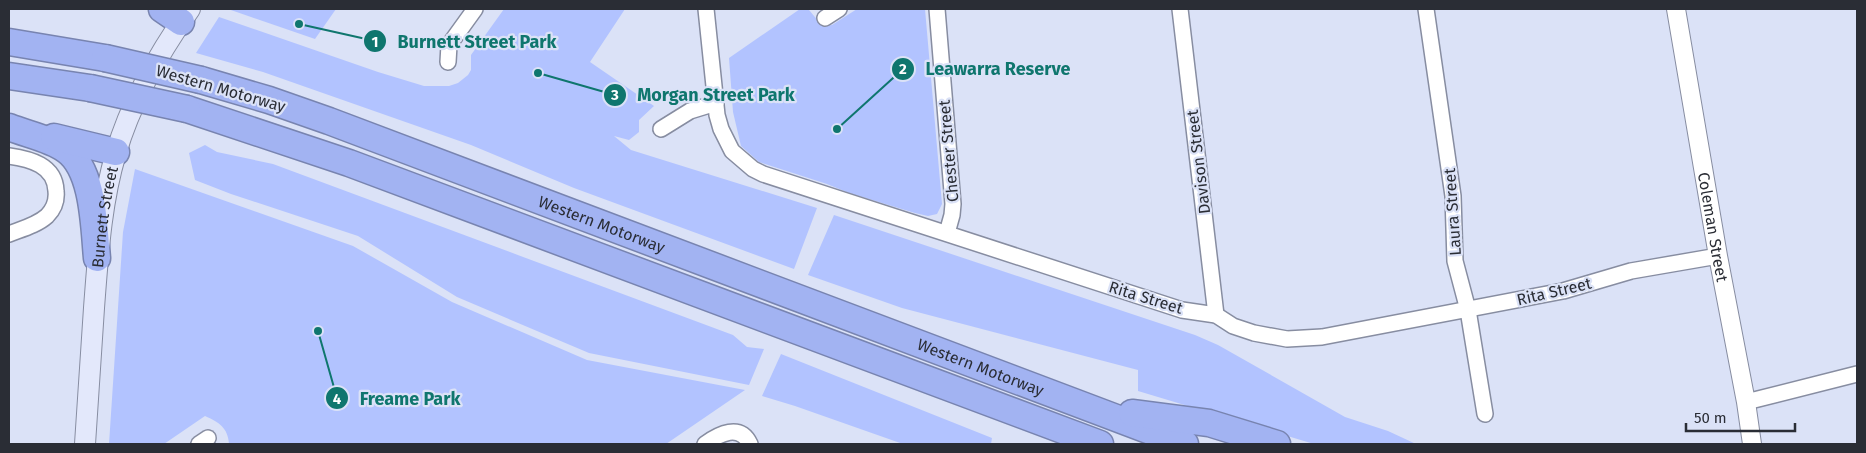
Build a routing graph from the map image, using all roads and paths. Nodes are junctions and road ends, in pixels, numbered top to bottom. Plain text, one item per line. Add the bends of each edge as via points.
1 (475, 9) edge
2 (706, 9) edge
3 (839, 9) edge
4 (937, 9) edge
5 (1180, 9) edge
6 (1426, 9) edge
7 (1676, 9) edge
8 (178, 13) edge
9 (825, 18) dead end
10 (9, 42) edge
11 (448, 62) dead end
12 (9, 76) edge
13 (716, 103) junction
14 (9, 127) edge
15 (661, 129) dead end
16 (116, 152) junction
17 (9, 156) edge
18 (947, 233) junction
19 (9, 234) edge
20 (1718, 256) junction
21 (97, 258) junction
22 (1468, 310) junction
23 (1216, 315) junction
24 (1857, 374) edge
25 (1746, 402) junction
26 (1086, 408) junction
27 (1485, 414) dead end
28 (710, 441) edge
29 (85, 444) edge
30 (750, 444) edge
31 (1100, 444) edge
32 (1185, 444) edge
33 (1277, 444) edge
34 (1752, 444) edge

1 - 11 street via 449,45
2 - 13 street, Rita Street
3 - 9 street
4 - 18 street, Chester Street via 953,210
5 - 23 street, Davison Street
6 - 22 street, Laura Street via 1453,196 1456,261
7 - 20 street, Coleman Street
8 - 16 main road, Burnett Street
10 - 26 highway, Western Motorway, bridge via 105,58 201,80 269,100
12 - 31 highway, Western Motorway, bridge via 90,88 187,109 349,163
13 - 15 street via 690,111
13 - 18 street, Rita Street via 721,130 732,151 753,169 828,197
14 - 16 highway
14 - 21 highway via 59,146 79,164 89,188
16 - 21 main road, Burnett Street
17 - 19 street via 46,167 56,186 56,201 48,215
18 - 23 street, Rita Street via 1182,310
20 - 22 street, Rita Street via 1631,271 1563,291
20 - 25 street, Coleman Street
21 - 29 main road, Burnett Street
22 - 23 street, Rita Street via 1297,339 1254,333 1233,326
22 - 27 street, Laura Street
24 - 25 street
25 - 34 street, Coleman Street
26 - 32 highway, Western Motorway
26 - 33 highway via 1209,423
28 - 30 street via 727,432 738,433

